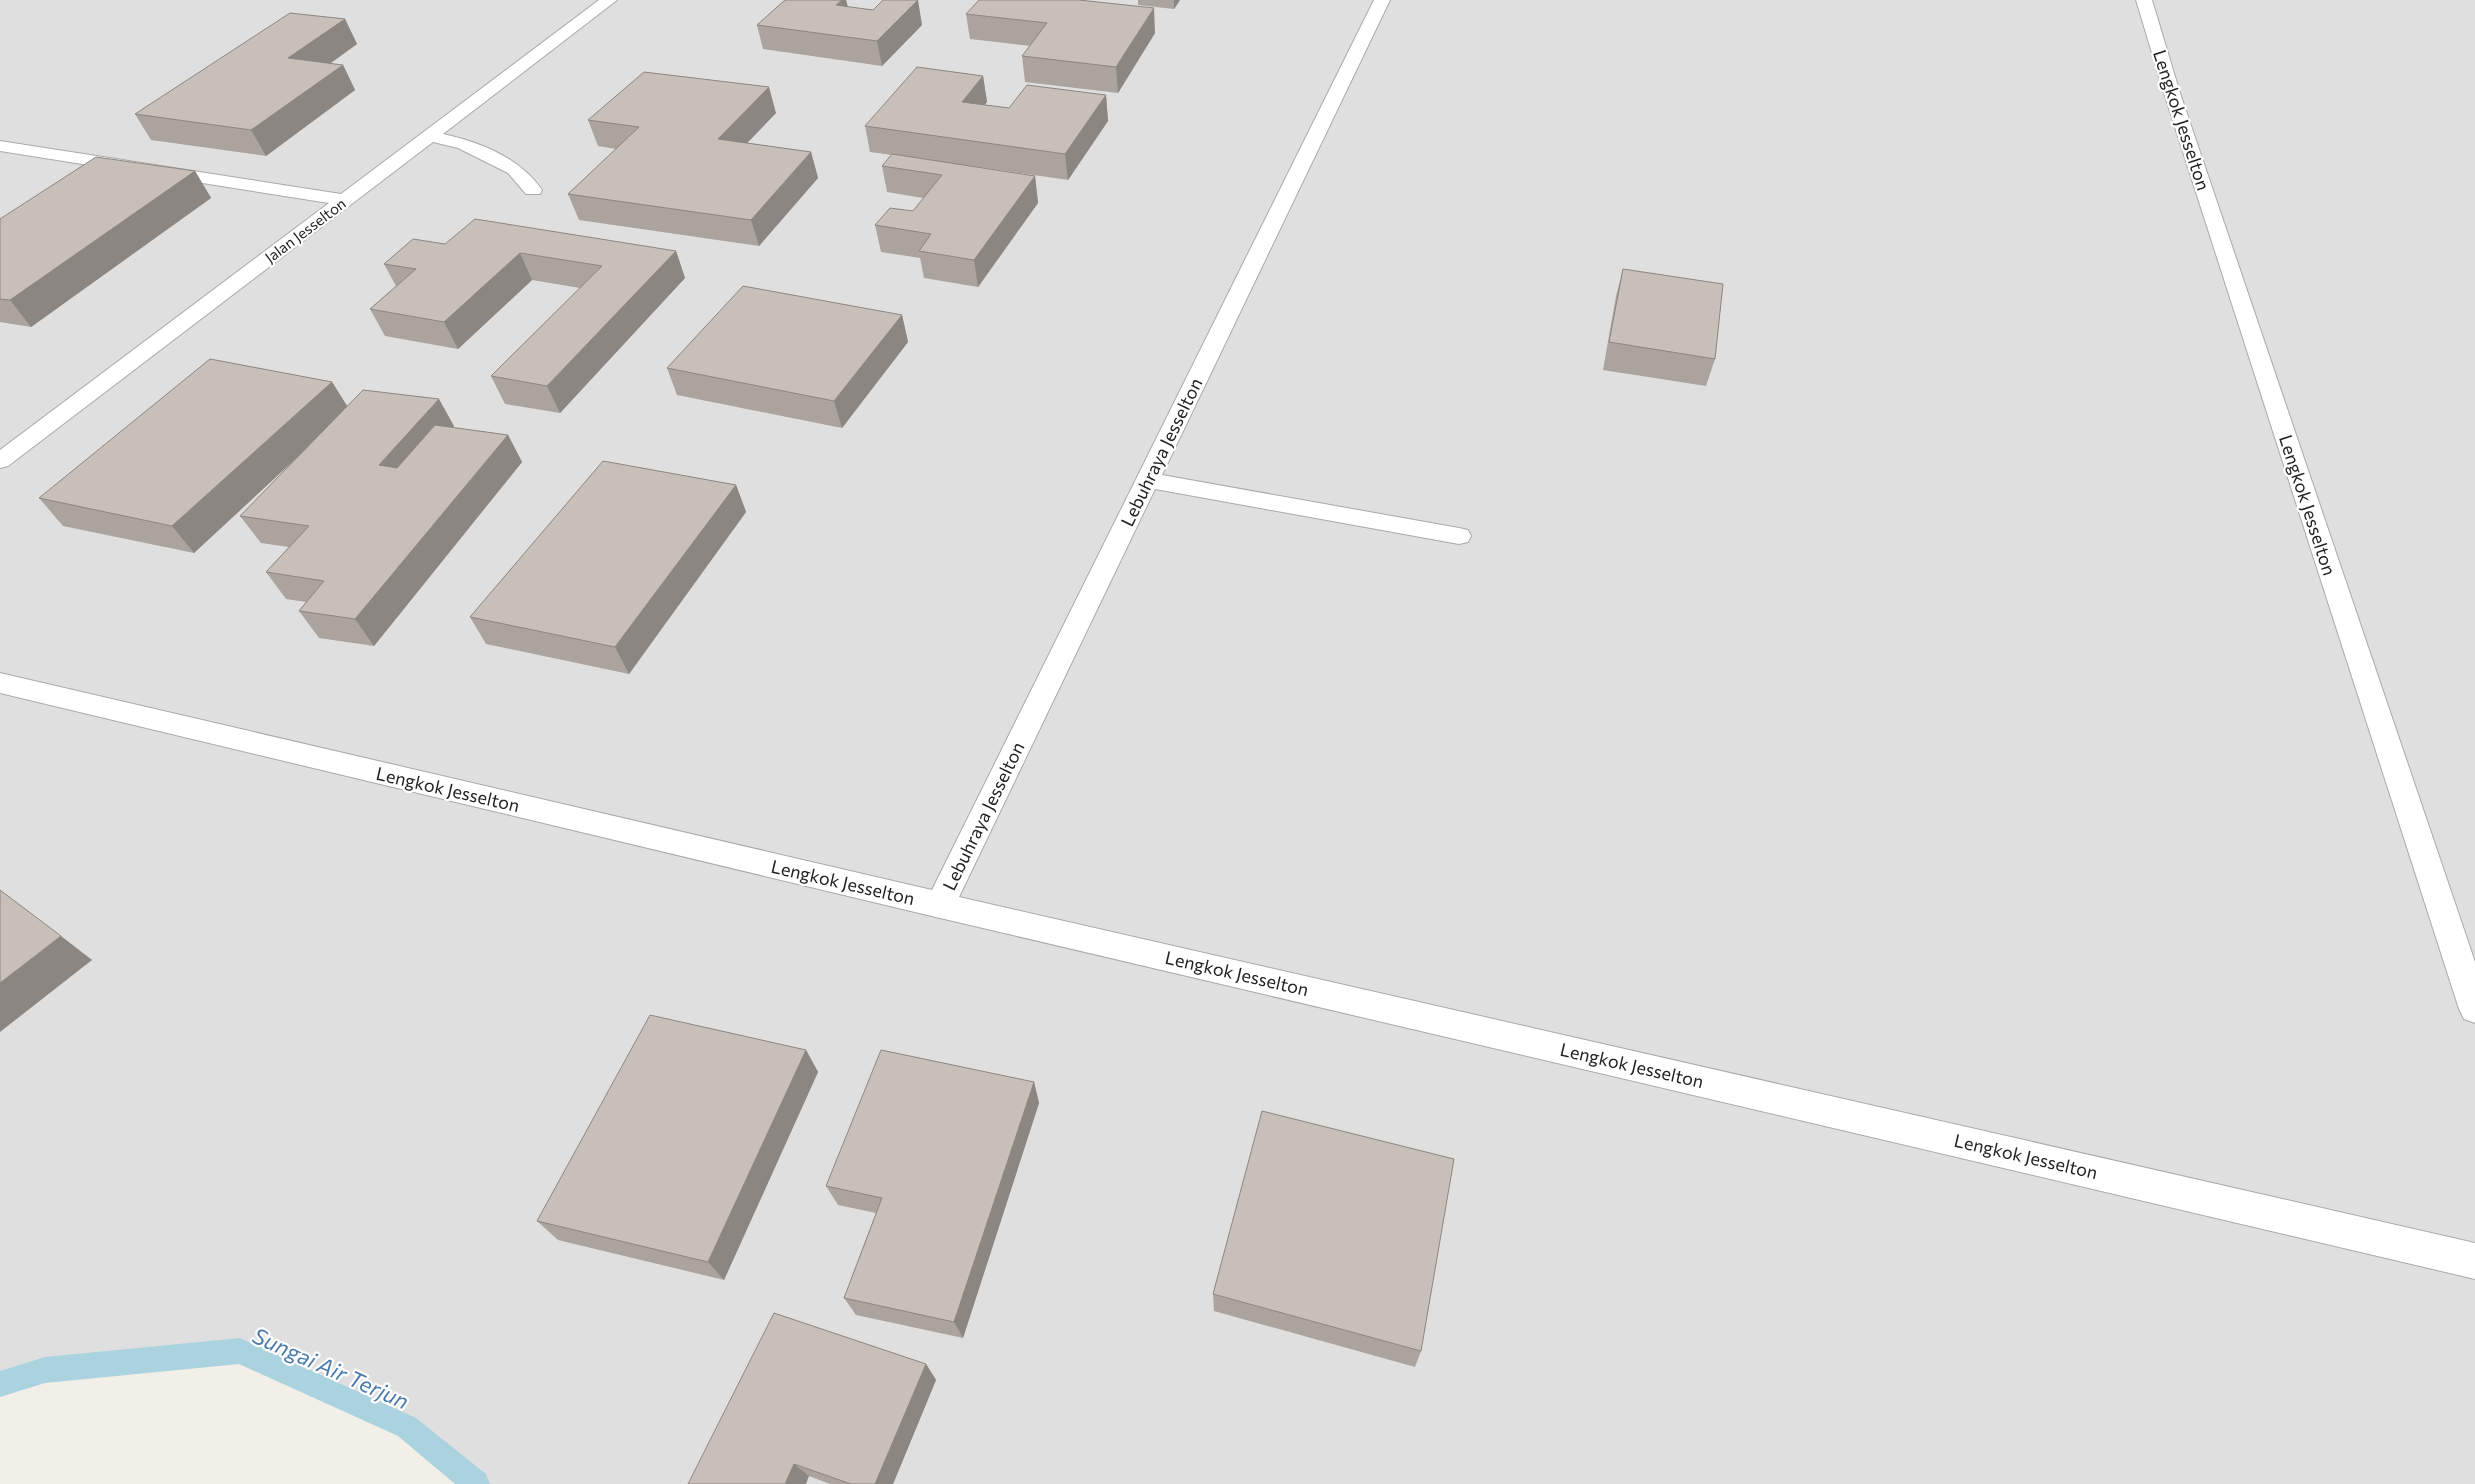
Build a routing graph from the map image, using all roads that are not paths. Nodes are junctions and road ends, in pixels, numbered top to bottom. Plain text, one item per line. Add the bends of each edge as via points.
1 (609, 0) edge
2 (1382, 0) edge
3 (2144, 0) edge
4 (429, 136) junction
5 (0, 146) edge
6 (533, 190) dead end
7 (344, 200) junction
8 (0, 461) edge
9 (1147, 480) junction
10 (1459, 536) dead end
11 (0, 683) edge
12 (940, 905) junction
13 (2475, 1009) edge
14 (2475, 1260) edge

1 - 4 street, Jalan Jesselton
2 - 9 street, Lebuhraya Jesselton
3 - 13 street, Lengkok Jesselton
4 - 6 street via 464,144 514,169
4 - 7 street, Jalan Jesselton
5 - 7 street
7 - 8 street, Jalan Jesselton
9 - 10 street
9 - 12 street, Lebuhraya Jesselton
11 - 12 street, Lengkok Jesselton
12 - 14 street, Lengkok Jesselton

